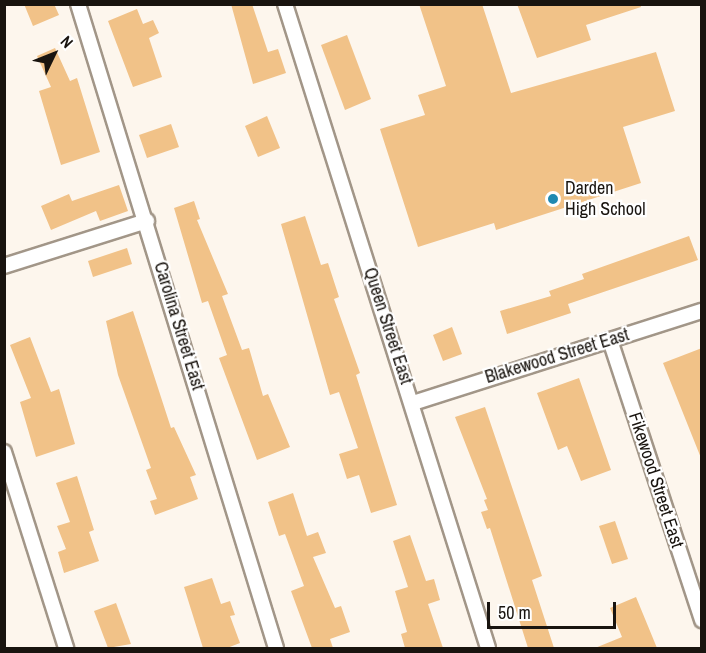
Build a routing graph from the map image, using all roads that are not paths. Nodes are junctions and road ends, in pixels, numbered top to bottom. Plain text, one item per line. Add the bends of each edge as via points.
1 (78, 4) edge
2 (285, 4) edge
3 (147, 221) junction
4 (4, 266) edge
5 (702, 311) edge
6 (610, 340) junction
7 (413, 403) junction
8 (4, 452) edge
9 (702, 620) edge
10 (66, 648) edge
11 (276, 648) edge
12 (488, 648) edge

1 - 3 street, Carolina Street East
2 - 7 street, Queen Street East
3 - 4 street
3 - 11 street, Carolina Street East
5 - 6 street, Blakewood Street East
6 - 7 street, Blakewood Street East
6 - 9 street, Fikewood Street East
7 - 12 street, Queen Street East
8 - 10 street

